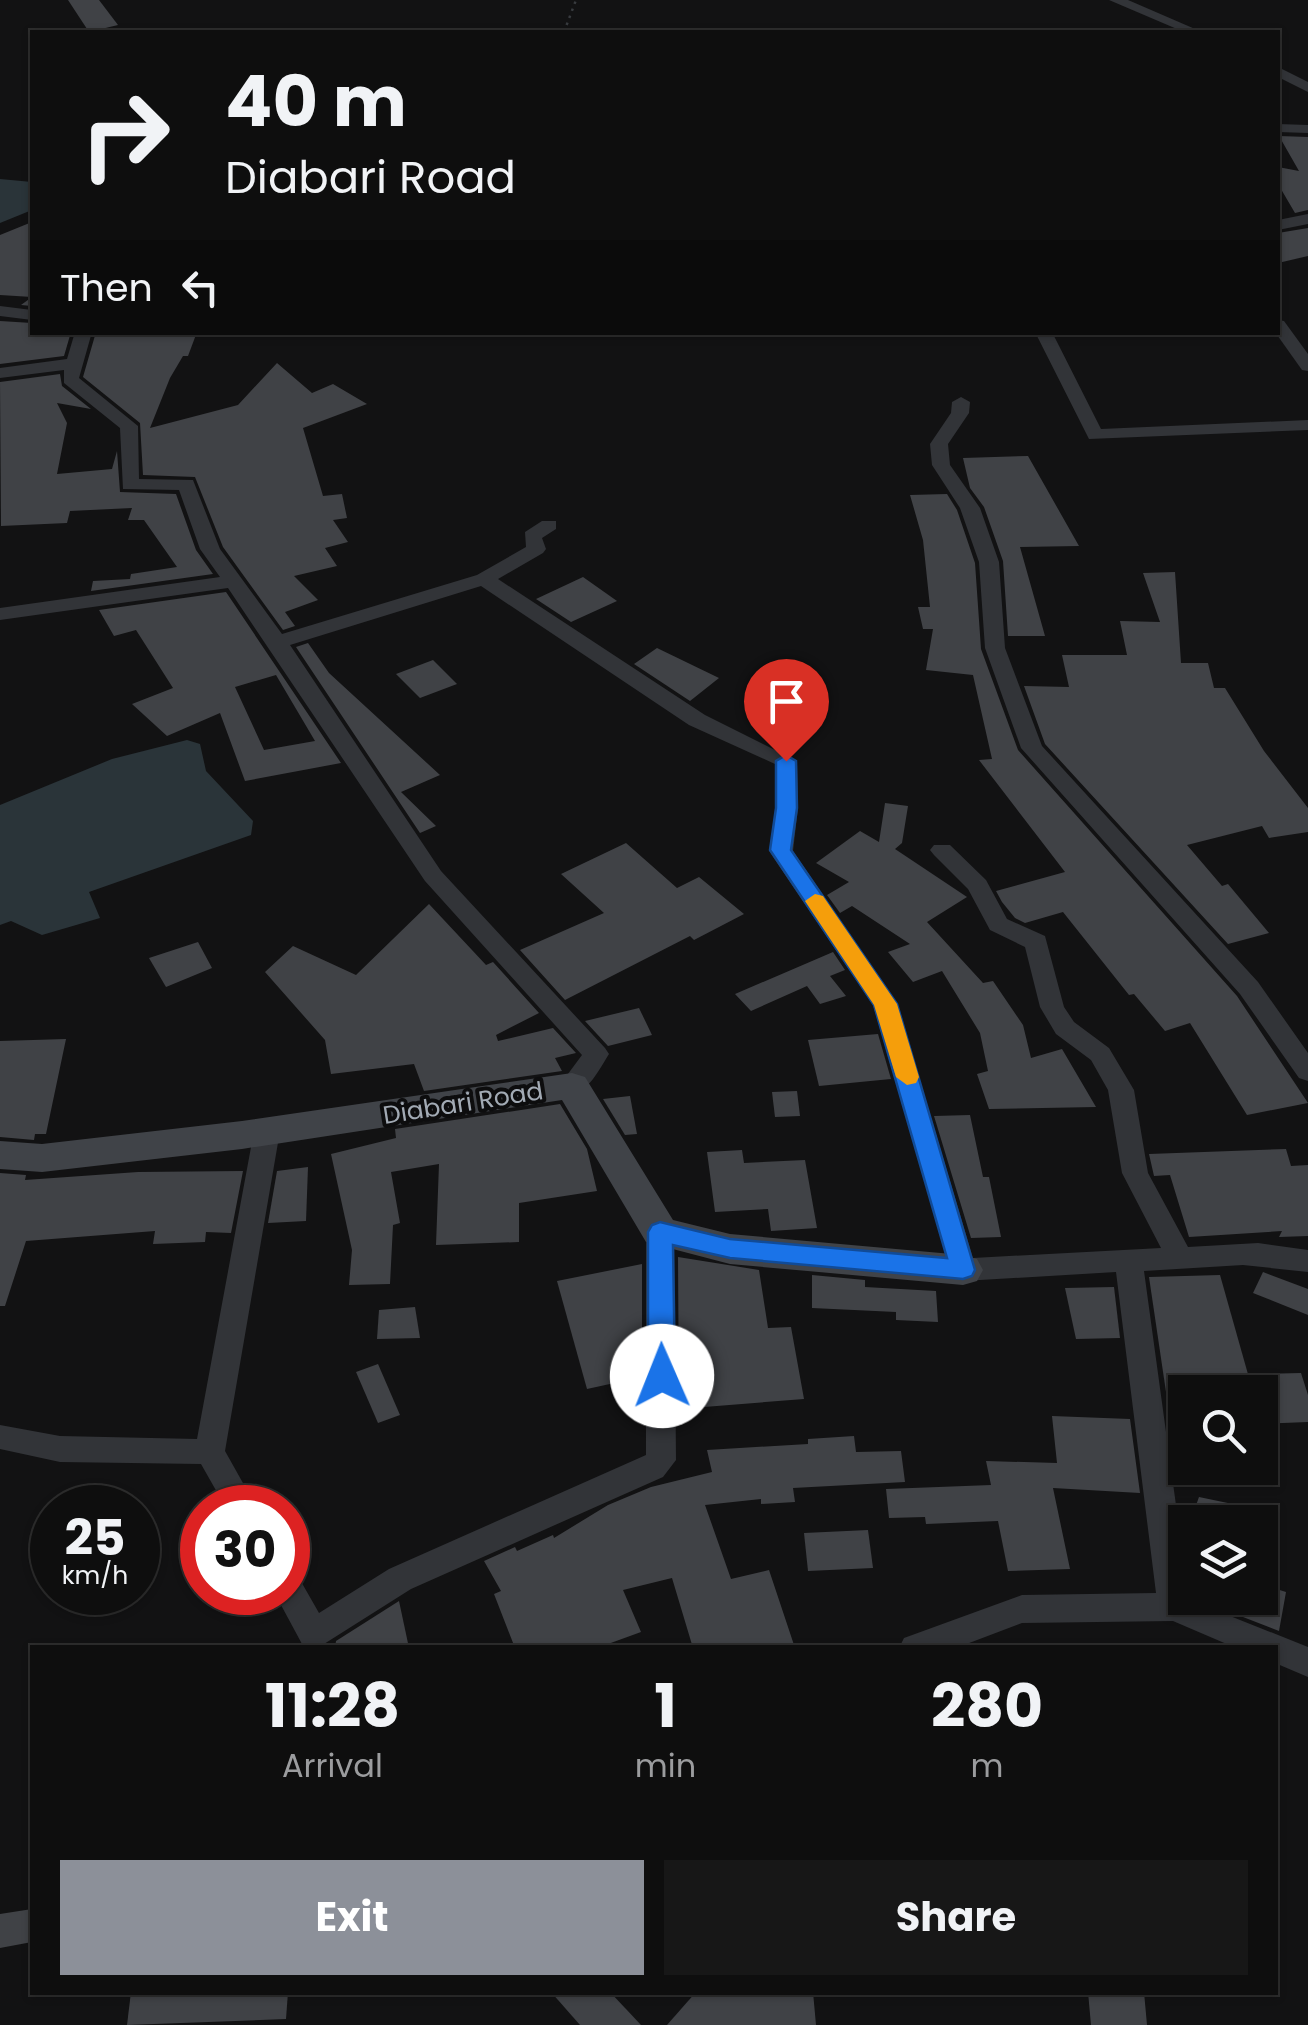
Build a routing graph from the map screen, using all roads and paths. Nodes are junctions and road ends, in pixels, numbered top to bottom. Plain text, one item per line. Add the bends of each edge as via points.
1 (576, 0) edge
2 (1116, 0) edge
3 (565, 30) edge
4 (1190, 30) edge
5 (1280, 72) edge
6 (1308, 88) edge
7 (1280, 128) edge
8 (1308, 129) edge
9 (1308, 219) edge
10 (1280, 225) edge
11 (0, 311) edge
12 (30, 315) edge
13 (1280, 328) edge
14 (83, 335) edge
15 (1044, 335) edge
16 (75, 363) junction
17 (1308, 366) edge
18 (0, 373) edge
19 (962, 402) dead end
20 (1308, 425) edge
21 (549, 525) dead end
22 (484, 579) junction
23 (234, 581) junction
24 (0, 614) edge
25 (278, 642) junction
26 (942, 850) dead end
27 (1308, 1072) edge
28 (572, 1086) junction
29 (267, 1131) junction
30 (0, 1155) edge
31 (660, 1232) junction
32 (1180, 1258) junction
33 (1128, 1259) junction
34 (1308, 1262) edge
35 (963, 1270) junction
36 (0, 1437) edge
37 (210, 1452) junction
38 (229, 1485) edge
39 (1168, 1562) edge
40 (1168, 1607) edge
41 (302, 1615) edge
42 (1194, 1615) edge
43 (316, 1641) edge
44 (924, 1645) edge
45 (1267, 1645) edge
46 (1278, 1650) edge
47 (1308, 1662) edge

1 - 3 path
2 - 4 street
5 - 6 street
7 - 8 street
9 - 10 street
11 - 12 street
13 - 17 street
14 - 16 street
15 - 20 street via 1094,435
16 - 18 street
16 - 23 street via 70,380 129,426 130,486 186,484 210,548
19 - 27 street via 939,444 942,465 970,508 989,562 995,648 1032,748 1218,951
21 - 22 street via 532,536 536,549
22 - 25 street
22 - 35 street via 697,720 786,761 781,850 885,1004
23 - 24 street
23 - 25 street
25 - 28 street via 433,876 596,1054
26 - 32 street via 978,884 998,924 1036,942 1064,1028 1100,1054 1121,1090 1136,1173
28 - 29 street, Diabari Road
28 - 31 street, Diabari Road
29 - 30 street, Diabari Road via 42,1158
29 - 37 street
31 - 35 street via 730,1249
31 - 43 street via 660,1460 400,1579
32 - 33 street
32 - 34 street via 1267,1252
33 - 35 street
33 - 39 street
36 - 37 street via 60,1449
37 - 38 street
40 - 44 street via 1022,1609
41 - 43 street
42 - 45 street
46 - 47 street

